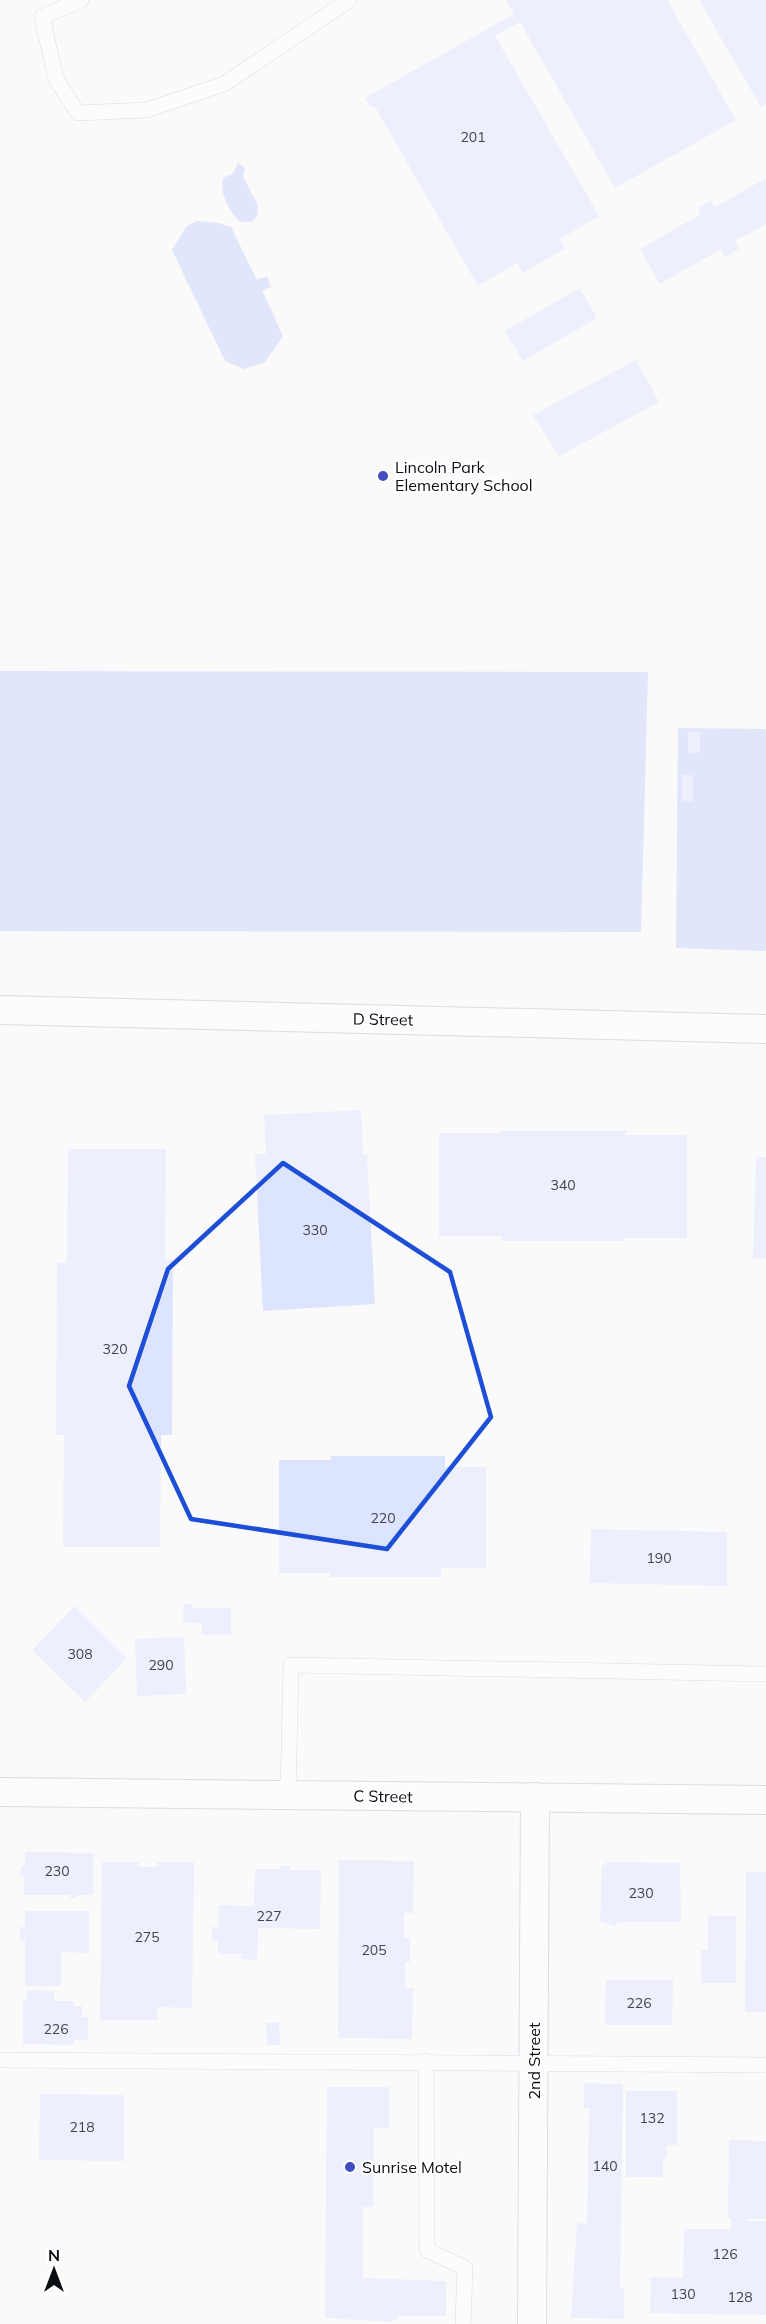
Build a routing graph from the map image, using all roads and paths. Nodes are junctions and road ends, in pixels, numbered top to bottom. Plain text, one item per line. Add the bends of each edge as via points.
1 (81, 0) edge
2 (349, 0) edge
3 (0, 1010) edge
4 (766, 1029) edge
5 (766, 1674) edge
6 (0, 1792) edge
7 (288, 1795) junction
8 (535, 1797) junction
9 (766, 1800) edge
10 (0, 2060) edge
11 (426, 2061) junction
12 (534, 2062) junction
13 (766, 2065) edge
14 (463, 2324) edge
15 (532, 2324) edge

1 - 2 lane via 42,17 56,79 78,113 147,110 224,84
3 - 4 street, D Street
5 - 7 lane via 291,1665
6 - 7 street, C Street
7 - 8 street, C Street
8 - 9 street, C Street
8 - 12 street, 2nd Street
10 - 11 lane
11 - 12 lane
11 - 14 lane via 427,2250 465,2268
12 - 13 lane
12 - 15 street, 2nd Street

